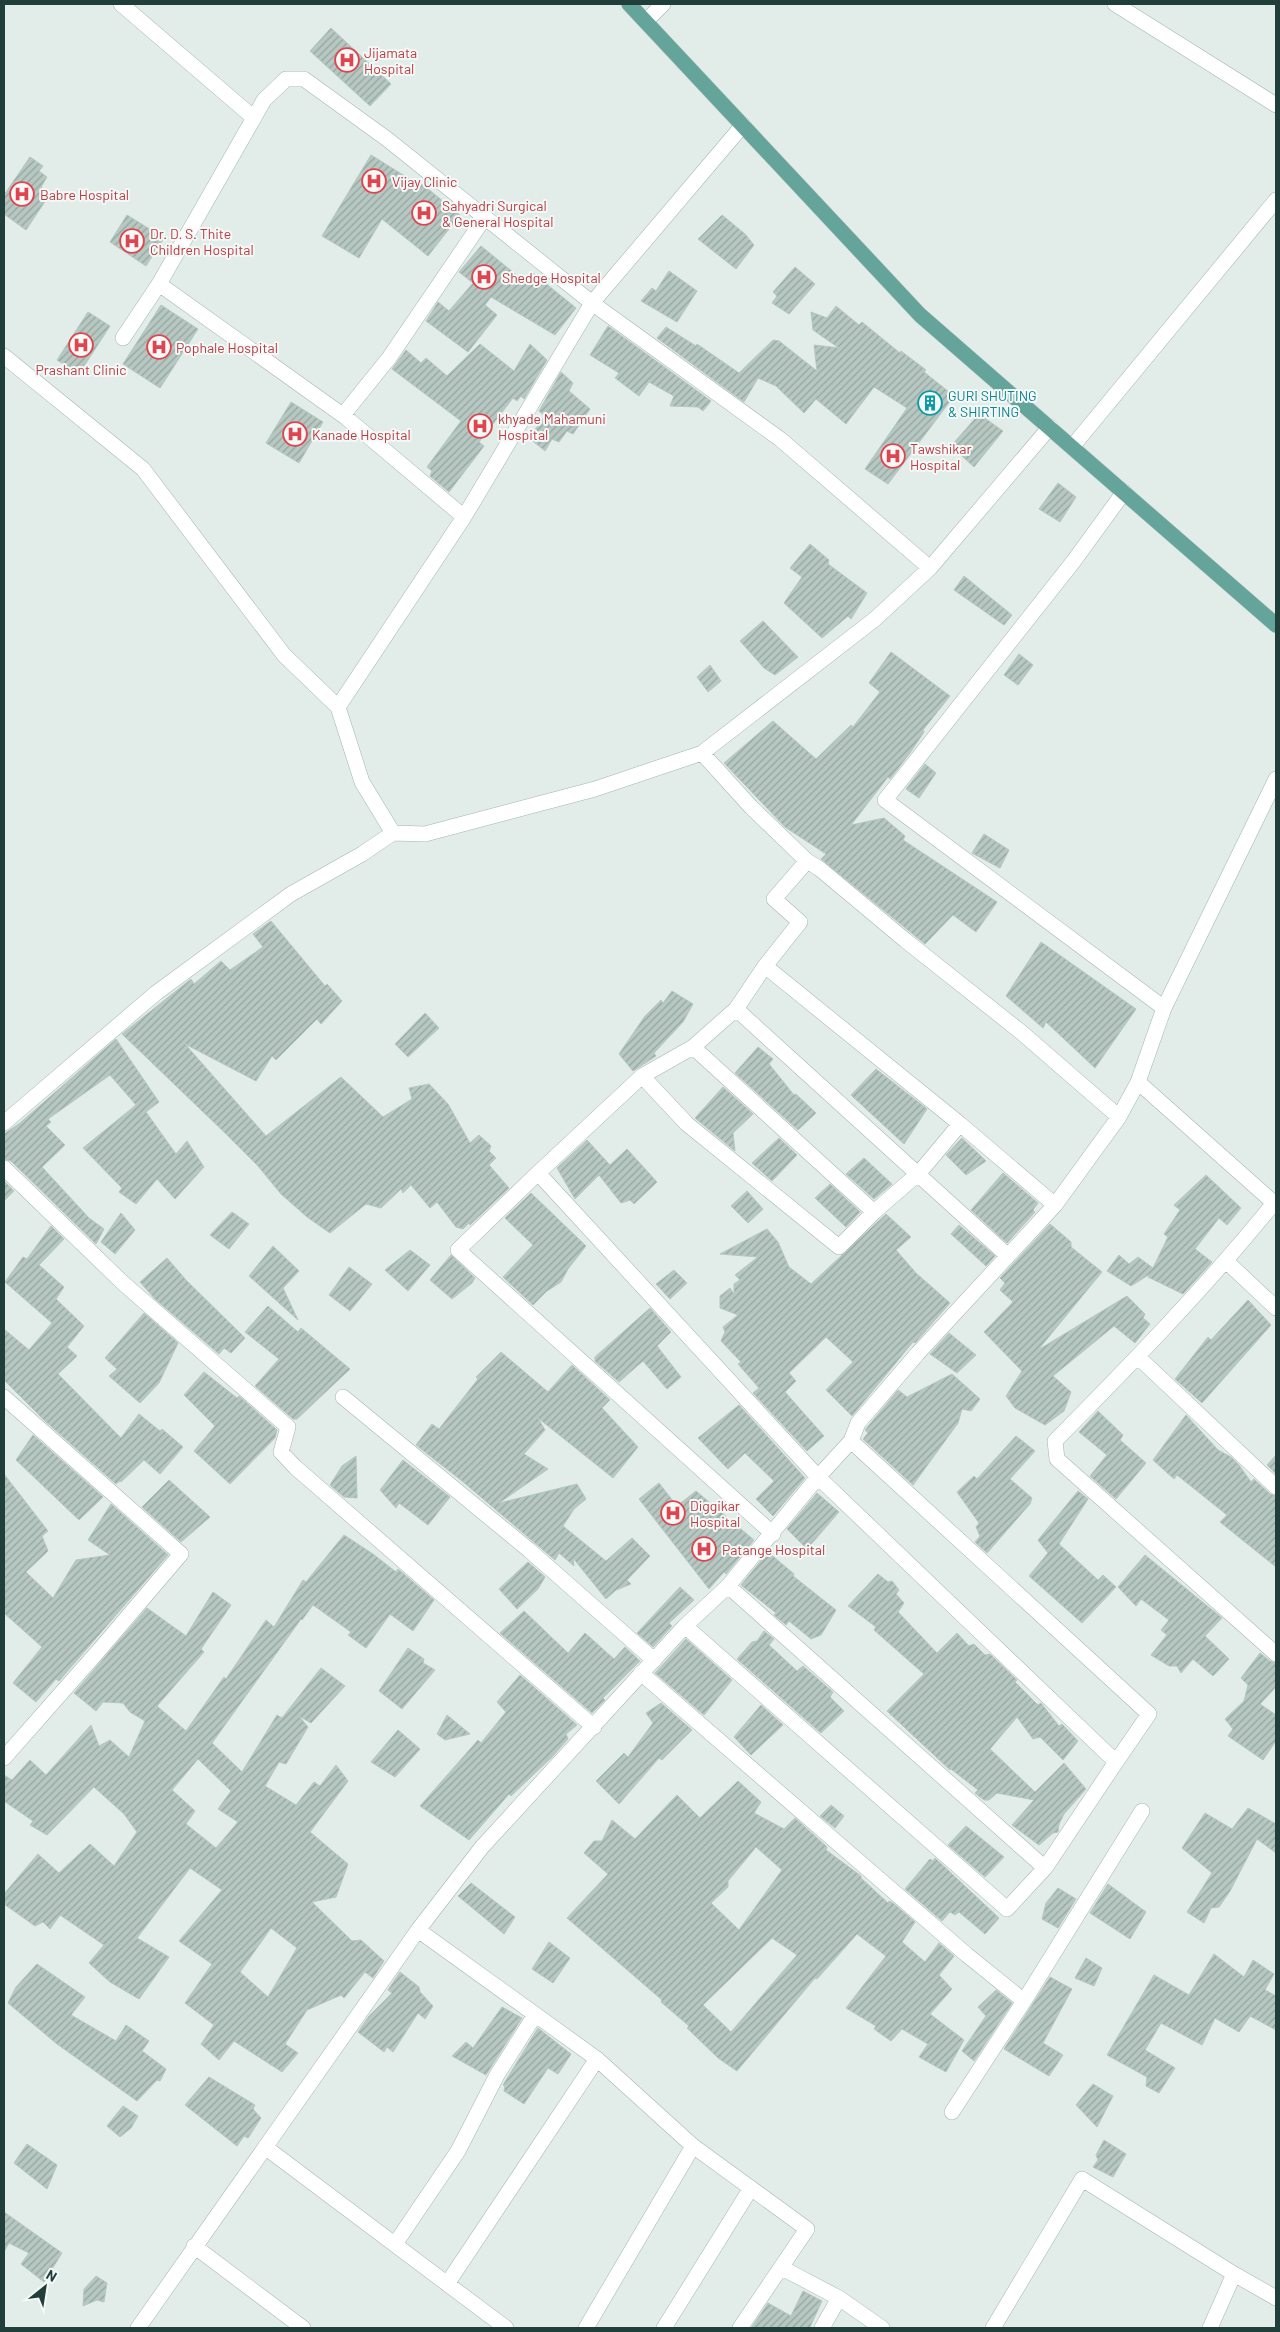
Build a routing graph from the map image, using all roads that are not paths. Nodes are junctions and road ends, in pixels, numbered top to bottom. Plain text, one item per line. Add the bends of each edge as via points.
1 (121, 4) edge
2 (629, 4) edge
3 (663, 4) edge
4 (1115, 4) edge
5 (646, 21) junction
6 (1276, 105) edge
7 (254, 118) junction
8 (743, 125) junction
9 (1276, 200) edge
10 (485, 217) junction
11 (159, 284) junction
12 (592, 303) junction
13 (123, 338) dead end
14 (4, 356) edge
15 (348, 419) junction
16 (1050, 427) junction
17 (1072, 447) junction
18 (1124, 492) junction
19 (464, 517) junction
20 (930, 568) junction
21 (1276, 626) edge
22 (338, 706) junction
23 (702, 753) junction
24 (1276, 779) edge
25 (393, 833) junction
26 (807, 861) junction
27 (765, 966) junction
28 (1164, 1008) junction
29 (736, 1009) junction
30 (693, 1047) junction
31 (642, 1076) junction
32 (1138, 1082) junction
33 (1119, 1117) junction
34 (4, 1123) edge
35 (960, 1124) junction
36 (4, 1168) edge
37 (538, 1173) junction
38 (919, 1174) junction
39 (1275, 1203) edge
40 (1055, 1204) junction
41 (874, 1212) junction
42 (1008, 1256) junction
43 (1227, 1262) junction
44 (1276, 1308) edge
45 (1138, 1357) junction
46 (344, 1397) dead end
47 (4, 1398) edge
48 (851, 1441) junction
49 (818, 1477) junction
50 (1276, 1487) edge
51 (773, 1534) junction
52 (728, 1586) junction
53 (685, 1626) junction
54 (1276, 1654) edge
55 (654, 1660) junction
56 (641, 1673) junction
57 (594, 1727) junction
58 (4, 1758) edge
59 (1116, 1762) junction
60 (1142, 1811) dead end
61 (1045, 1868) junction
62 (418, 1930) junction
63 (1024, 2001) junction
64 (535, 2015) junction
65 (597, 2058) junction
66 (952, 2112) dead end
67 (693, 2146) junction
68 (265, 2147) junction
69 (751, 2188) junction
70 (394, 2244) junction
71 (194, 2246) junction
72 (782, 2268) junction
73 (1234, 2274) junction
74 (447, 2284) junction
75 (839, 2298) junction
76 (1276, 2298) edge
77 (138, 2328) edge
78 (303, 2328) edge
79 (506, 2328) edge
80 (586, 2328) edge
81 (664, 2328) edge
82 (740, 2328) edge
83 (822, 2328) edge
84 (882, 2328) edge
85 (993, 2328) edge
86 (1210, 2328) edge

1 - 7 street
2 - 5 main road
3 - 5 street
4 - 6 street
5 - 8 main road
7 - 10 street via 264,100 286,79 304,79 387,139
7 - 11 street
8 - 12 street
8 - 16 main road via 920,316
9 - 17 street
10 - 12 street
10 - 15 street via 389,358 343,415
11 - 13 street
11 - 15 street
12 - 19 street
12 - 20 street via 780,439
14 - 22 street via 143,469 284,655
15 - 19 street
16 - 17 main road
16 - 20 street
17 - 18 main road
18 - 21 main road
18 - 28 street via 1073,562 884,800
19 - 22 street
20 - 23 street via 875,618
22 - 25 street via 362,782
23 - 25 street via 595,789 425,834
23 - 26 street via 751,807
24 - 28 street
25 - 34 street via 291,894 156,993
26 - 27 street via 774,899 800,922
26 - 33 street via 1021,1032
27 - 29 street
27 - 35 street
28 - 32 street
29 - 30 street
29 - 38 street
30 - 31 street
30 - 41 street
31 - 37 street
31 - 41 street via 687,1124 839,1248
32 - 33 street
32 - 39 street
33 - 40 street
35 - 38 street
35 - 40 street
36 - 57 street via 123,1283 288,1427 281,1452 295,1467
37 - 49 street
37 - 51 street via 458,1250
38 - 41 street
38 - 42 street
39 - 43 street
40 - 42 street
42 - 48 street via 858,1423
43 - 44 street
43 - 45 street
45 - 50 street
45 - 54 street via 1055,1441 1057,1459
46 - 55 street via 529,1550
47 - 58 street via 181,1554
48 - 49 street
48 - 59 street via 1149,1714
49 - 51 street
49 - 59 street
51 - 52 street
52 - 53 street
52 - 61 street
53 - 55 street
53 - 61 street via 1007,1909
55 - 56 street
56 - 57 street
56 - 63 street
57 - 62 street via 482,1847
59 - 61 street
60 - 63 street
62 - 64 street
62 - 68 street
63 - 66 street
64 - 65 street
64 - 70 street via 498,2075 458,2151
65 - 67 street
65 - 74 street
67 - 69 street
67 - 80 street
68 - 70 street
68 - 71 street
69 - 72 street via 807,2229
69 - 81 street
70 - 74 street
71 - 77 street
71 - 78 street
72 - 75 street
72 - 82 street
73 - 76 street
73 - 85 street via 1082,2179
73 - 86 street
74 - 79 street
75 - 83 street
75 - 84 street

